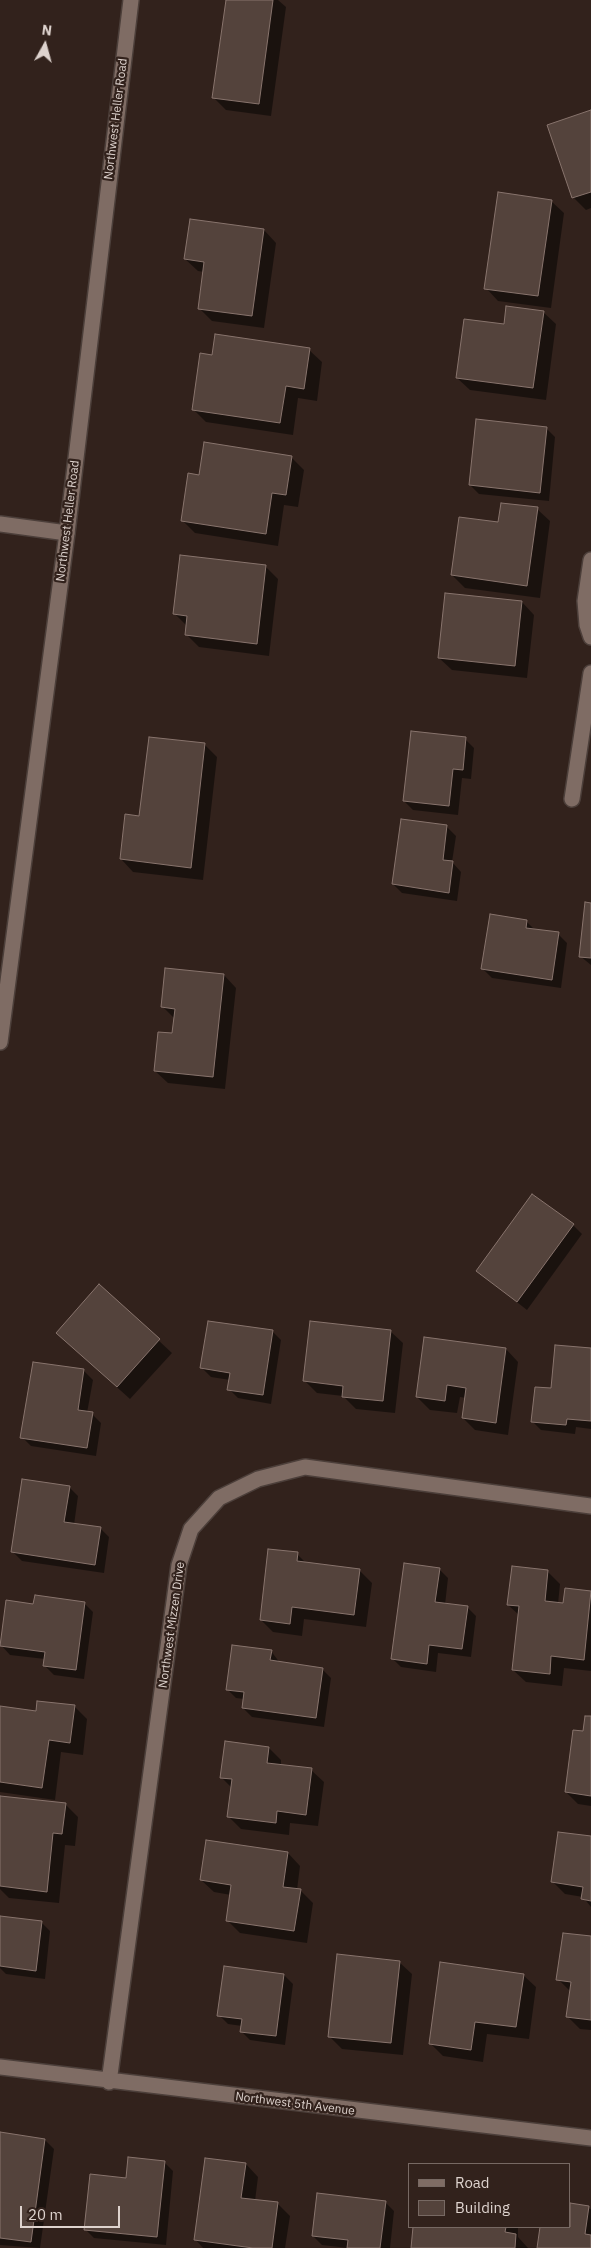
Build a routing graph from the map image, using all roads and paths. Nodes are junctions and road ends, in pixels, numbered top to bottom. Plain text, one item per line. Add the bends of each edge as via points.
1 (131, 0) edge
2 (0, 524) edge
3 (67, 533) junction
4 (591, 560) edge
5 (591, 637) edge
6 (591, 673) edge
7 (572, 799) dead end
8 (4, 982) edge
9 (0, 1042) edge
10 (591, 1506) edge
11 (0, 2067) edge
12 (109, 2082) junction
13 (591, 2138) edge

1 - 3 street, Northwest Heller Road
2 - 3 street
3 - 8 street, Northwest Heller Road
4 - 5 street via 585,601 586,625
6 - 7 street
8 - 9 street, Northwest Heller Road
10 - 12 street, Northwest Mizzen Drive via 305,1468 258,1479 219,1498 191,1529 179,1565
11 - 12 street, Northwest 5th Avenue
12 - 13 street, Northwest 5th Avenue

